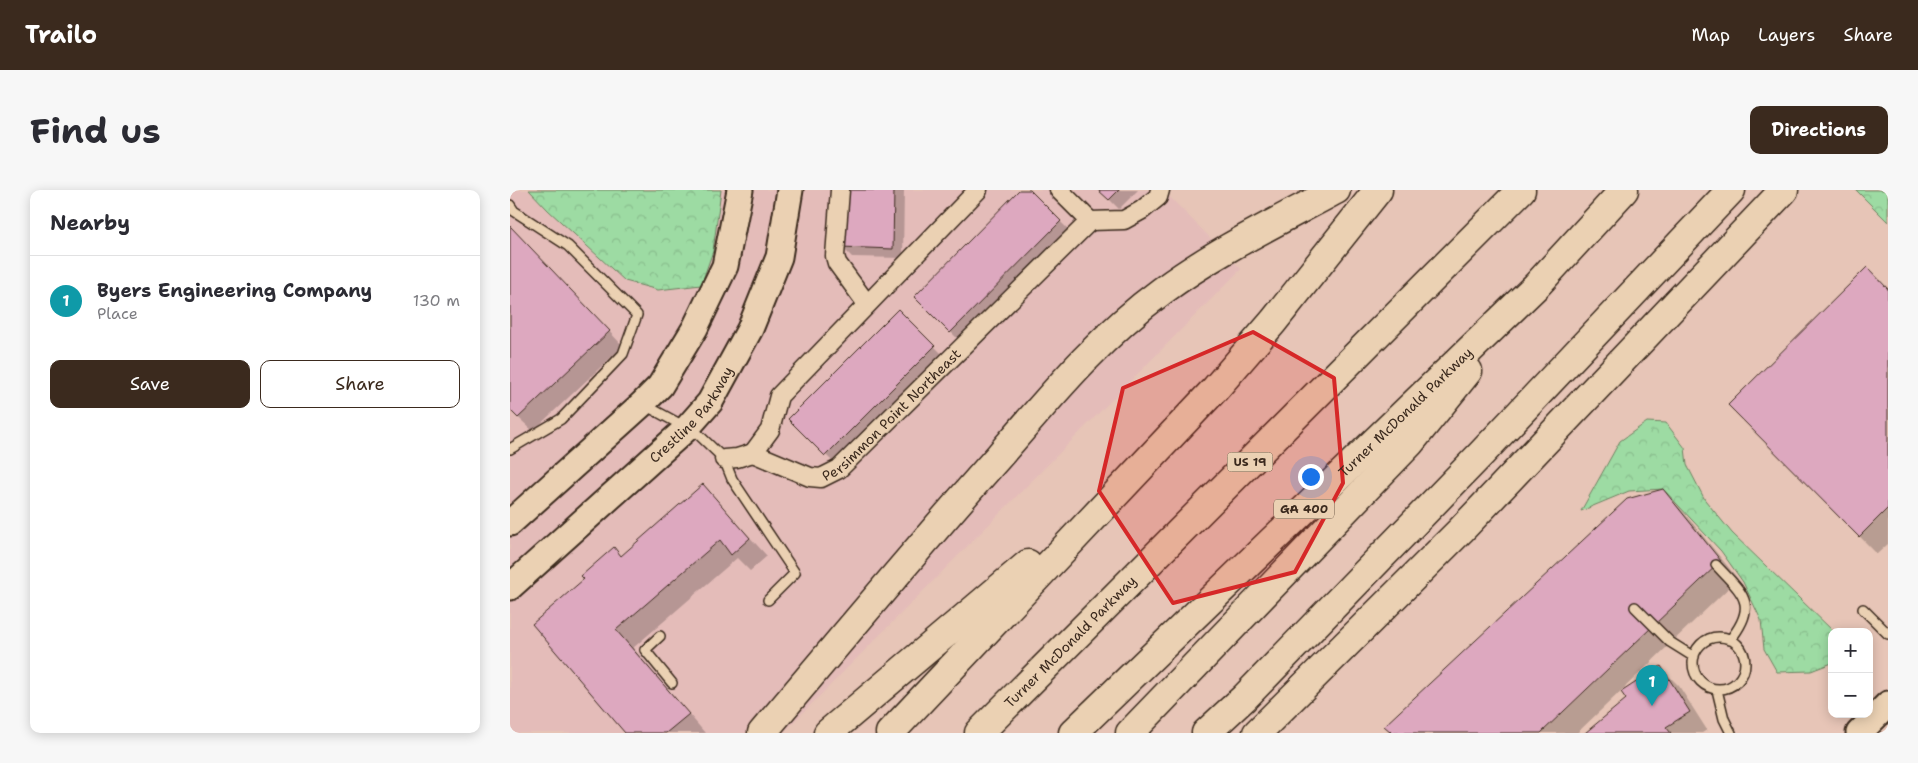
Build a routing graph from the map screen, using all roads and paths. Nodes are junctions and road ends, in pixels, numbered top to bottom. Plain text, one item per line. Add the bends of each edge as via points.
1 (740, 190) edge
2 (790, 190) edge
3 (840, 190) edge
4 (978, 190) edge
5 (1059, 190) edge
6 (1160, 190) edge
7 (1336, 190) edge
8 (1378, 190) edge
9 (1521, 190) edge
10 (1624, 190) edge
11 (1731, 190) edge
12 (1784, 190) edge
13 (510, 206) edge
14 (1090, 221) junction
15 (1536, 286) junction
16 (867, 304) junction
17 (642, 404) junction
18 (687, 428) junction
19 (510, 449) edge
20 (753, 453) junction
21 (724, 459) junction
22 (1113, 496) junction
23 (510, 523) edge
24 (1716, 565) dead end
25 (510, 587) edge
26 (768, 600) dead end
27 (1635, 607) dead end
28 (1862, 609) dead end
29 (1888, 634) edge
30 (660, 636) dead end
31 (1730, 640) junction
32 (1694, 657) junction
33 (672, 683) dead end
34 (1717, 690) junction
35 (1244, 698) junction
36 (1888, 704) edge
37 (762, 733) edge
38 (828, 733) edge
39 (890, 733) edge
40 (979, 733) edge
41 (1073, 733) edge
42 (1130, 733) edge
43 (1198, 733) edge
44 (1206, 733) edge
45 (1257, 733) edge
46 (1731, 733) edge
47 (1859, 733) edge

1 - 17 street via 725,266 695,328 660,386
2 - 18 street, Crestline Parkway via 779,257 750,329 710,402
3 - 16 street via 835,256
4 - 16 street
5 - 14 street
6 - 14 street via 1158,197 1124,220
7 - 37 highway via 1197,267 1122,323 1084,359 942,520
8 - 22 highway via 1216,388
9 - 40 highway, Turner McDonald Parkway / US 19
10 - 15 highway, Turner McDonald Parkway / GA 400
11 - 35 highway
12 - 45 highway via 1462,530
13 - 19 lane via 568,246 637,315 623,354 561,419
14 - 20 street, Persimmon Point Northeast via 839,469 821,478 810,477
15 - 41 highway, Turner McDonald Parkway / GA 400
15 - 42 highway via 1410,443
16 - 20 street via 779,396 770,430
17 - 18 lane
17 - 23 street
18 - 21 lane
18 - 25 street, Crestline Parkway
20 - 21 street
21 - 26 lane via 732,479 795,573
22 - 38 highway via 1075,524
22 - 39 highway
24 - 31 lane via 1741,592 1746,612 1741,626
27 - 32 lane via 1670,642
28 - 29 lane
30 - 33 lane via 645,650
31 - 32 lane via 1712,638 1697,649
31 - 34 lane via 1742,652 1744,670 1734,685
32 - 34 lane via 1692,666 1696,675 1701,682
34 - 46 lane
35 - 43 highway
35 - 44 highway
36 - 47 street

